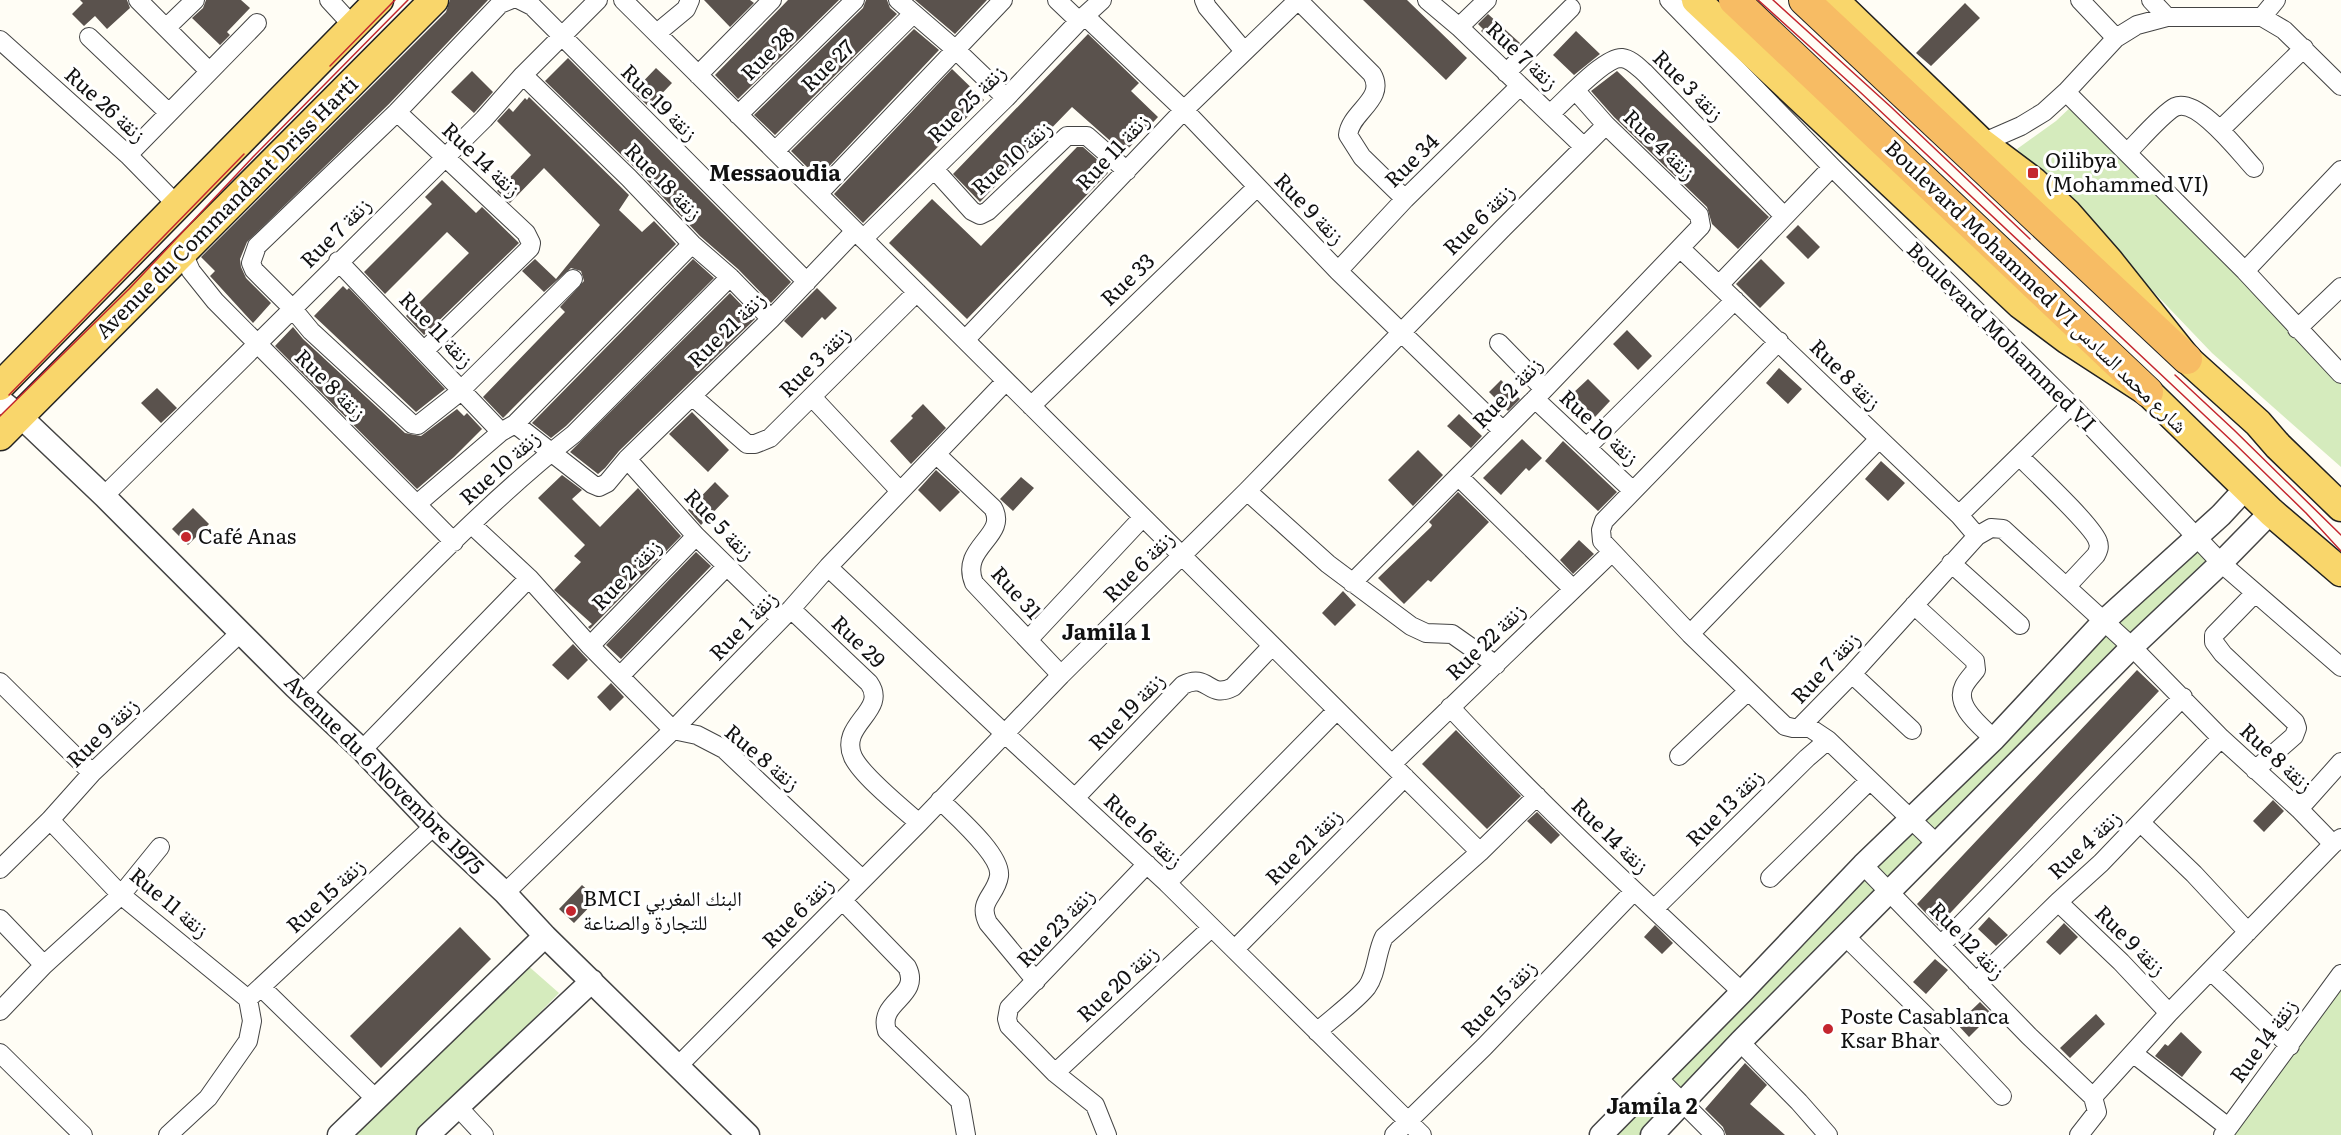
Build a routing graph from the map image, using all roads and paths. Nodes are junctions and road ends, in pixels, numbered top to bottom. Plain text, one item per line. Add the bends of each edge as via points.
1 (138, 0) edge
2 (195, 0) edge
3 (329, 0) edge
4 (379, 0) edge
5 (434, 0) edge
6 (510, 0) edge
7 (598, 0) edge
8 (623, 0) edge
9 (690, 0) edge
10 (772, 0) edge
11 (855, 0) edge
12 (898, 0) edge
13 (1003, 0) edge
14 (1057, 0) edge
15 (1102, 0) edge
16 (1204, 0) edge
17 (1298, 0) edge
18 (1427, 0) edge
19 (1487, 0) edge
20 (1669, 0) edge
21 (1696, 0) edge
22 (1734, 0) edge
23 (1804, 0) edge
24 (1834, 0) edge
25 (2080, 0) edge
26 (2151, 0) edge
27 (2276, 0) edge
28 (526, 3) edge
29 (1571, 8) dead end
30 (913, 14) junction
31 (2167, 17) junction
32 (2262, 17) junction
33 (1082, 19) junction
34 (161, 23) junction
35 (257, 23) dead end
36 (353, 26) junction
37 (1459, 27) junction
38 (657, 33) junction
39 (561, 37) junction
40 (89, 38) dead end
41 (2116, 38) junction
42 (0, 40) edge
43 (2304, 48) junction
44 (956, 50) junction
45 (1244, 51) junction
46 (209, 70) junction
47 (1506, 73) junction
48 (523, 75) junction
49 (698, 75) junction
50 (1520, 86) junction
51 (2341, 86) edge
52 (1576, 91) junction
53 (2066, 92) junction
54 (1006, 98) junction
55 (1184, 110) junction
56 (396, 112) junction
57 (169, 113) junction
58 (1551, 113) junction
59 (738, 115) junction
60 (1606, 125) junction
61 (2220, 130) junction
62 (1982, 143) junction
63 (1584, 147) junction
64 (775, 151) junction
65 (2127, 153) junction
66 (128, 155) junction
67 (444, 157) junction
68 (1832, 167) junction
69 (2254, 168) dead end
70 (934, 170) junction
71 (2341, 170) edge
72 (1127, 171) junction
73 (1257, 187) junction
74 (818, 194) junction
75 (1405, 199) junction
76 (177, 205) junction
77 (1784, 216) junction
78 (1695, 232) joint
79 (859, 235) junction
80 (692, 244) junction
81 (1680, 248) junction
82 (183, 253) junction
83 (338, 261) junction
84 (1338, 270) junction
85 (2245, 271) junction
86 (730, 277) junction
87 (573, 279) dead end
88 (807, 282) junction
89 (1719, 285) junction
90 (2341, 287) edge
91 (917, 292) junction
92 (1735, 300) junction
93 (292, 308) junction
94 (771, 319) junction
95 (2297, 329) junction
96 (1401, 332) junction
97 (965, 340) junction
98 (1779, 341) junction
99 (1499, 343) dead end
100 (257, 344) junction
101 (425, 350) junction
102 (2187, 359) junction
103 (2340, 370) edge
104 (1006, 381) junction
105 (0, 386) edge
106 (461, 389) junction
107 (2148, 392) junction
108 (1539, 394) junction
109 (692, 396) junction
110 (812, 397) junction
111 (2070, 405) junction
112 (1031, 406) junction
113 (10, 408) edge
114 (508, 428) junction
115 (1503, 431) junction
116 (0, 436) edge
117 (1879, 439) junction
118 (1587, 447) junction
119 (550, 452) junction
120 (936, 454) junction
121 (2019, 456) junction
122 (627, 459) junction
123 (1459, 477) junction
124 (2246, 488) junction
125 (900, 490) junction
126 (1632, 490) junction
127 (1247, 491) junction
128 (104, 496) junction
129 (417, 504) junction
130 (2341, 507) edge
131 (2271, 512) junction
132 (1959, 515) junction
133 (1143, 517) junction
134 (472, 525) junction
135 (696, 536) junction
136 (1977, 536) junction
137 (2195, 538) junction
138 (454, 542) junction
139 (1611, 553) junction
140 (1182, 555) junction
141 (1951, 563) junction
142 (2221, 563) junction
143 (727, 566) junction
144 (828, 567) junction
145 (2341, 572) edge
146 (529, 578) junction
147 (1352, 583) junction
148 (2067, 586) junction
149 (1573, 589) junction
150 (2254, 594) junction
151 (1914, 605) junction
152 (786, 614) junction
153 (2104, 621) junction
154 (2020, 625) dead end
155 (240, 633) junction
156 (1690, 634) junction
157 (1028, 640) junction
158 (590, 646) junction
159 (1272, 646) junction
160 (2132, 647) junction
161 (1496, 665) junction
162 (2341, 667) edge
163 (1852, 674) junction
164 (1061, 675) junction
165 (620, 676) junction
166 (0, 682) edge
167 (1748, 691) junction
168 (302, 694) junction
169 (2183, 697) junction
170 (1450, 707) junction
171 (1337, 710) junction
172 (1800, 727) junction
173 (673, 730) junction
174 (1912, 730) dead end
175 (1004, 733) junction
176 (2221, 738) junction
177 (1994, 739) junction
178 (1828, 740) junction
179 (362, 750) junction
180 (1679, 756) dead end
181 (2341, 762) edge
182 (2255, 770) junction
183 (1398, 771) junction
184 (92, 773) junction
185 (1870, 780) junction
186 (1537, 796) junction
187 (1075, 798) junction
188 (940, 800) junction
189 (2299, 809) junction
190 (1909, 819) junction
191 (50, 820) junction
192 (919, 823) junction
193 (2141, 823) junction
194 (434, 826) junction
195 (2337, 841) edge
196 (1938, 844) junction
197 (160, 847) dead end
198 (1480, 852) junction
199 (1147, 864) junction
200 (1863, 865) junction
201 (0, 869) edge
202 (1770, 878) dead end
203 (862, 879) junction
204 (1167, 883) junction
205 (1634, 891) junction
206 (505, 893) junction
207 (1889, 893) junction
208 (121, 895) junction
209 (842, 900) junction
210 (2058, 902) junction
211 (1654, 909) junction
212 (0, 919) edge
213 (1211, 928) junction
214 (2248, 932) junction
215 (545, 936) junction
216 (1845, 936) junction
217 (1941, 945) junction
218 (1235, 949) junction
219 (44, 965) junction
220 (2211, 971) junction
221 (2341, 974) edge
222 (592, 981) junction
223 (1036, 981) junction
224 (1976, 982) junction
225 (1742, 992) junction
226 (254, 993) junction
227 (0, 1011) edge
228 (2169, 1013) junction
229 (1317, 1032) junction
230 (1740, 1042) junction
231 (2290, 1046) junction
232 (0, 1053) edge
233 (2134, 1054) junction
234 (678, 1066) junction
235 (1055, 1073) junction
236 (1658, 1078) junction
237 (2002, 1096) dead end
238 (2093, 1097) junction
239 (376, 1099) junction
240 (1684, 1104) junction
241 (457, 1106) junction
242 (1407, 1121) junction
243 (2226, 1131) edge
244 (83, 1135) edge
245 (168, 1135) edge
246 (339, 1135) edge
247 (428, 1135) edge
248 (484, 1135) edge
249 (748, 1135) edge
250 (966, 1135) edge
251 (1106, 1135) edge
252 (1394, 1135) edge
253 (1422, 1135) edge
254 (1601, 1135) edge
255 (1652, 1135) edge
256 (1715, 1135) edge
257 (1828, 1135) edge
258 (2079, 1135) edge

1 - 34 street
2 - 34 street
3 - 36 street
4 - 36 main road, Avenue du Commandant Driss Harti
5 - 82 main road, Avenue du Commandant Driss Harti
6 - 56 street via 500,4
7 - 39 street, Rue 7 زنقة
8 - 38 street
9 - 38 street via 686,9
10 - 49 street
11 - 59 street, Rue 28
12 - 30 street
13 - 44 street
14 - 33 street, Rue 9 زنقة
15 - 33 street, Rue 25 زنقة
16 - 45 street
17 - 45 street, Rue 11 زنقة
17 - 75 street via 1376,80 1375,93 1350,126 1348,135 1362,157
18 - 37 street, Rue 7 زنقة
19 - 37 street
20 - 68 street, Boulevard Mohammed VI
21 - 107 main road, Boulevard Mohammed VI via 2020,304
22 - 107 highway, Boulevard Mohammed VI شارع محمد السادس
23 - 102 highway
24 - 62 main road
25 - 41 street
26 - 31 street
27 - 32 street
28 - 39 street, Rue 19 زنقة
29 - 47 street
30 - 44 street
30 - 64 street, Rue 27
31 - 32 street
31 - 41 street via 2137,25
32 - 43 street
33 - 54 street, Rue 25 زنقة
33 - 55 street, Rue 9 زنقة
34 - 46 street
35 - 46 street
36 - 76 main road, Avenue du Commandant Driss Harti
37 - 47 street, Rue 7 زنقة
38 - 49 street
39 - 48 street, Rue 7 زنقة
39 - 88 street, Rue 19 زنقة
40 - 57 street
41 - 53 street
42 - 66 street, Rue 26 زنقة
43 - 51 street
43 - 61 street
44 - 54 street
44 - 74 street
45 - 55 street, Rue 11 زنقة
46 - 57 street
47 - 50 street, Rue 7 زنقة
48 - 67 street, Rue 7 زنقة
48 - 80 street, Rue 18 زنقة
49 - 59 street
50 - 58 street, Rue 7 زنقة
50 - 75 street, Rue 34
52 - 58 street, Rue 3 زنقة
52 - 60 street, Rue 4 زنقة
52 - 77 street, Rue 3 زنقة via 1610,61 1623,58 1631,62
53 - 62 street via 2034,119
53 - 65 street
54 - 70 street, Rue 25 زنقة
55 - 72 street, Rue 11 زنقة
55 - 73 street, Rue 9 زنقة
56 - 67 street, Rue 14 زنقة
56 - 93 street via 257,246 251,263 254,270
57 - 66 street
58 - 63 street, Rue 7 زنقة
59 - 64 street
60 - 63 street, Rue 6 زنقة
60 - 78 street, Rue 4 زنقة via 1700,215 1702,224
61 - 65 street via 2189,106 2175,107
61 - 69 street
62 - 102 main road via 2067,213
63 - 96 street, Rue 6 زنقة
64 - 74 street
65 - 85 street
66 - 76 street, Rue 26 زنقة
67 - 83 street, Rue 7 زنقة
67 - 101 street, Rue 14 زنقة via 526,233 531,243
68 - 77 street
68 - 111 street, Boulevard Mohammed VI
70 - 72 street, Rue 10 زنقة via 972,212 980,215 1067,136 1087,136
70 - 79 street, Rue 25 زنقة
71 - 85 street
72 - 97 street, Rue 11 زنقة
73 - 84 street, Rue 9 زنقة
73 - 112 street, Rue 33
74 - 79 street
75 - 84 street, Rue 34
76 - 105 main road, Avenue du Commandant Driss Harti
77 - 89 street
78 - 81 street, Rue 2 زنقة
79 - 88 street, Rue 21 زنقة
79 - 91 street
80 - 86 street, Rue 18 زنقة
80 - 114 street
81 - 89 street, Rue 8 زنقة
81 - 108 street, Rue 2 زنقة
82 - 100 street, Rue 8 زنقة via 198,281
82 - 113 main road, Avenue du Commandant Driss Harti
83 - 93 street, Rue 7 زنقة
83 - 101 street, Rue 11 زنقة
84 - 96 street, Rue 9 زنقة
85 - 95 street
86 - 94 street, Rue 18 زنقة
86 - 119 street, Rue 10 زنقة via 574,434
87 - 106 street
88 - 94 street, Rue 21 زنقة
89 - 92 street, Rue 8 زنقة
90 - 95 street
91 - 97 street
91 - 110 street, Rue 3 زنقة
92 - 98 street, Rue 8 زنقة
92 - 118 street
93 - 100 street, Rue 7 زنقة
93 - 106 street via 311,331 412,424 423,423
94 - 109 street, Rue 21 زنقة
95 - 103 street
96 - 115 street, Rue 9 زنقة
96 - 127 street, Rue 6 زنقة
97 - 104 street
98 - 117 street, Rue 8 زنقة
98 - 126 street
99 - 108 street
100 - 128 street, Rue 7 زنقة
100 - 129 street, Rue 8 زنقة
101 - 106 street, Rue 11 زنقة
102 - 130 main road via 2258,423
104 - 112 street
104 - 120 street, Rue 1 زنقة
106 - 114 street, Rue 11 زنقة
107 - 124 main road, Boulevard Mohammed VI شارع محمد السادس
108 - 115 street, Rue 2 زنقة
108 - 118 street, Rue 10 زنقة
109 - 110 street, Rue 3 زنقة via 747,444 770,438
109 - 122 street, Rue 21 زنقة
110 - 125 street
111 - 121 street
111 - 137 street, Boulevard Mohammed VI
112 - 133 street
113 - 116 main road, Avenue du Commandant Driss Harti
113 - 128 street, Avenue du 6 Novembre 1975
114 - 119 street
114 - 129 street
115 - 123 street, Rue 2 زنقة
117 - 132 street, Rue 8 زنقة
117 - 156 street
118 - 126 street, Rue 10 زنقة
119 - 122 street via 599,487
119 - 134 street, Rue 10 زنقة
120 - 125 street, Rue 1 زنقة
120 - 157 street, Rue 31 via 997,515 995,526 970,562 969,572 974,583
121 - 132 street
121 - 148 street via 2098,540 2096,555
122 - 135 street, Rue 5 زنقة
123 - 147 street, Rue 2 زنقة
123 - 149 street
124 - 131 main road, Boulevard Mohammed VI شارع محمد السادس
124 - 137 street
125 - 144 street, Rue 1 زنقة
126 - 139 street via 1604,520 1602,541
127 - 140 street, Rue 6 زنقة
127 - 147 street
128 - 155 street, Avenue du 6 Novembre 1975
129 - 138 street, Rue 8 زنقة
131 - 142 street
131 - 145 main road, Boulevard Mohammed VI شارع محمد السادس
132 - 136 street, Rue 8 زنقة
133 - 140 street
133 - 157 street
134 - 138 street, Rue 10 زنقة
134 - 146 street
135 - 143 street, Rue 5 زنقة
135 - 158 street, Rue 2 زنقة
136 - 141 street, Rue 7 زنقة
136 - 148 street, Rue 8 زنقة via 1991,528 2003,529
137 - 142 street, Boulevard Mohammed VI
137 - 153 street
138 - 168 street, Rue 10 زنقة
139 - 149 street, Rue 22 زنقة
139 - 156 street
140 - 159 street
140 - 164 street, Rue 6 زنقة
141 - 151 street, Rue 7 زنقة
141 - 154 street
142 - 150 street, Boulevard Mohammed VI
142 - 160 street
143 - 152 street, Rue 5 زنقة
143 - 165 street
144 - 152 street, Rue 1 زنقة
144 - 175 street, Rue 16 زنقة
146 - 158 street
146 - 179 street
147 - 161 street via 1411,626 1426,633 1452,634
148 - 153 street, Rue 8 زنقة
149 - 161 street, Rue 22 زنقة
150 - 162 street, Boulevard Mohammed VI
150 - 182 street via 2218,630 2214,642 2287,713 2297,732
151 - 163 street, Rue 7 زنقة
151 - 177 street via 1975,661 1976,670 1964,686 1963,701
152 - 173 street, Rue 1 زنقة
152 - 192 street, Rue 29 via 875,691 874,701 851,734 853,758
153 - 160 street, Rue 8 زنقة
153 - 177 street
155 - 168 street, Avenue du 6 Novembre 1975
155 - 184 street, Rue 9 زنقة
156 - 167 street
157 - 164 street, Rue 31
158 - 165 street
159 - 171 street
159 - 187 street, Rue 19 زنقة via 1226,691 1217,692 1201,681 1183,685
160 - 169 street, Rue 8 زنقة
160 - 196 street
161 - 170 street, Rue 22 زنقة
163 - 172 street, Rue 7 زنقة
163 - 174 street
164 - 175 street, Rue 6 زنقة
165 - 173 street
166 - 184 street
167 - 172 street via 1785,726
167 - 180 street
168 - 179 street, Avenue du 6 Novembre 1975
169 - 176 street, Rue 8 زنقة
169 - 217 street
170 - 183 street, Rue 22 زنقة
170 - 186 street, Rue 14 زنقة
171 - 183 street
171 - 204 street
172 - 178 street, Rue 7 زنقة via 1815,730
173 - 203 street, Rue 8 زنقة via 697,735 724,749
173 - 206 street, Rue 1 زنقة
175 - 187 street, Rue 16 زنقة
175 - 188 street, Rue 6 زنقة
176 - 182 street, Rue 8 زنقة
176 - 193 street, Rue 4 زنقة
177 - 190 street
178 - 185 street, Rue 7 زنقة
178 - 211 street, Rue 13 زنقة
179 - 194 street, Avenue du 6 Novembre 1975
181 - 189 street
182 - 189 street, Rue 8 زنقة
183 - 198 street
183 - 218 street, Rue 21 زنقة
184 - 191 street, Rue 9 زنقة
185 - 190 street, Rue 7 زنقة
185 - 202 street
186 - 198 street
186 - 205 street, Rue 14 زنقة
187 - 199 street, Rue 16 زنقة
188 - 192 street, Rue 6 زنقة
188 - 223 street via 997,865 999,877 985,904 984,915
189 - 195 street, Rue 8 زنقة
190 - 196 street, Rue 7 زنقة
190 - 200 street
191 - 201 street, Rue 9 زنقة
191 - 208 street, Rue 11 زنقة
192 - 203 street, Rue 6 زنقة
193 - 210 street, Rue 4 زنقة
193 - 214 street
194 - 206 street, Avenue du 6 Novembre 1975
194 - 226 street, Rue 15 زنقة
195 - 214 street, Rue 8 زنقة
196 - 207 street
197 - 208 street
198 - 229 street via 1384,937 1366,987
199 - 204 street, Rue 16 زنقة
199 - 223 street, Rue 23 زنقة
200 - 207 street, Rue 12 زنقة
200 - 225 street
203 - 209 street, Rue 6 زنقة
204 - 213 street, Rue 16 زنقة
205 - 211 street, Rue 14 زنقة
205 - 242 street, Rue 15 زنقة
206 - 215 street, Avenue du 6 Novembre 1975
207 - 216 street
207 - 217 street, Rue 12 زنقة
208 - 219 street
208 - 226 street, Rue 11 زنقة
209 - 234 street, Rue 6 زنقة
209 - 250 street via 907,967 912,977 910,985 887,1012 886,1031 960,1101
210 - 224 street, Rue 4 زنقة
210 - 228 street, Rue 9 زنقة
211 - 225 street, Rue 14 زنقة
212 - 219 street
213 - 218 street, Rue 16 زنقة
213 - 235 street, Rue 20 زنقة
214 - 220 street, Rue 8 زنقة
215 - 222 street, Avenue du 6 Novembre 1975
215 - 239 street
216 - 230 street
216 - 237 street
217 - 224 street, Rue 12 زنقة
218 - 229 street, Rue 16 زنقة
219 - 227 street
220 - 228 street, Rue 8 زنقة
220 - 231 street
221 - 231 street, Rue 14 زنقة
222 - 234 street, Avenue du 6 Novembre 1975
222 - 241 street
223 - 235 street, Rue 23 زنقة via 1009,1008 1007,1018 1009,1026
224 - 238 street, Rue 12 زنقة
225 - 236 street
226 - 239 street, Rue 11 زنقة
226 - 245 street via 248,1041 208,1098
228 - 233 street, Rue 8 زنقة
229 - 242 street, Rue 16 زنقة
230 - 240 street
230 - 257 street
231 - 243 street, Rue 14 زنقة
232 - 244 street
233 - 238 street, Rue 8 زنقة
233 - 243 street
234 - 249 street, Avenue du 6 Novembre 1975
235 - 251 street via 1095,1105
236 - 240 street
236 - 254 street
238 - 258 street via 2097,1112
239 - 246 street
240 - 255 street
240 - 256 street
241 - 247 street
241 - 248 street
242 - 252 street, Rue 15 زنقة
242 - 253 street, Rue 16 زنقة

